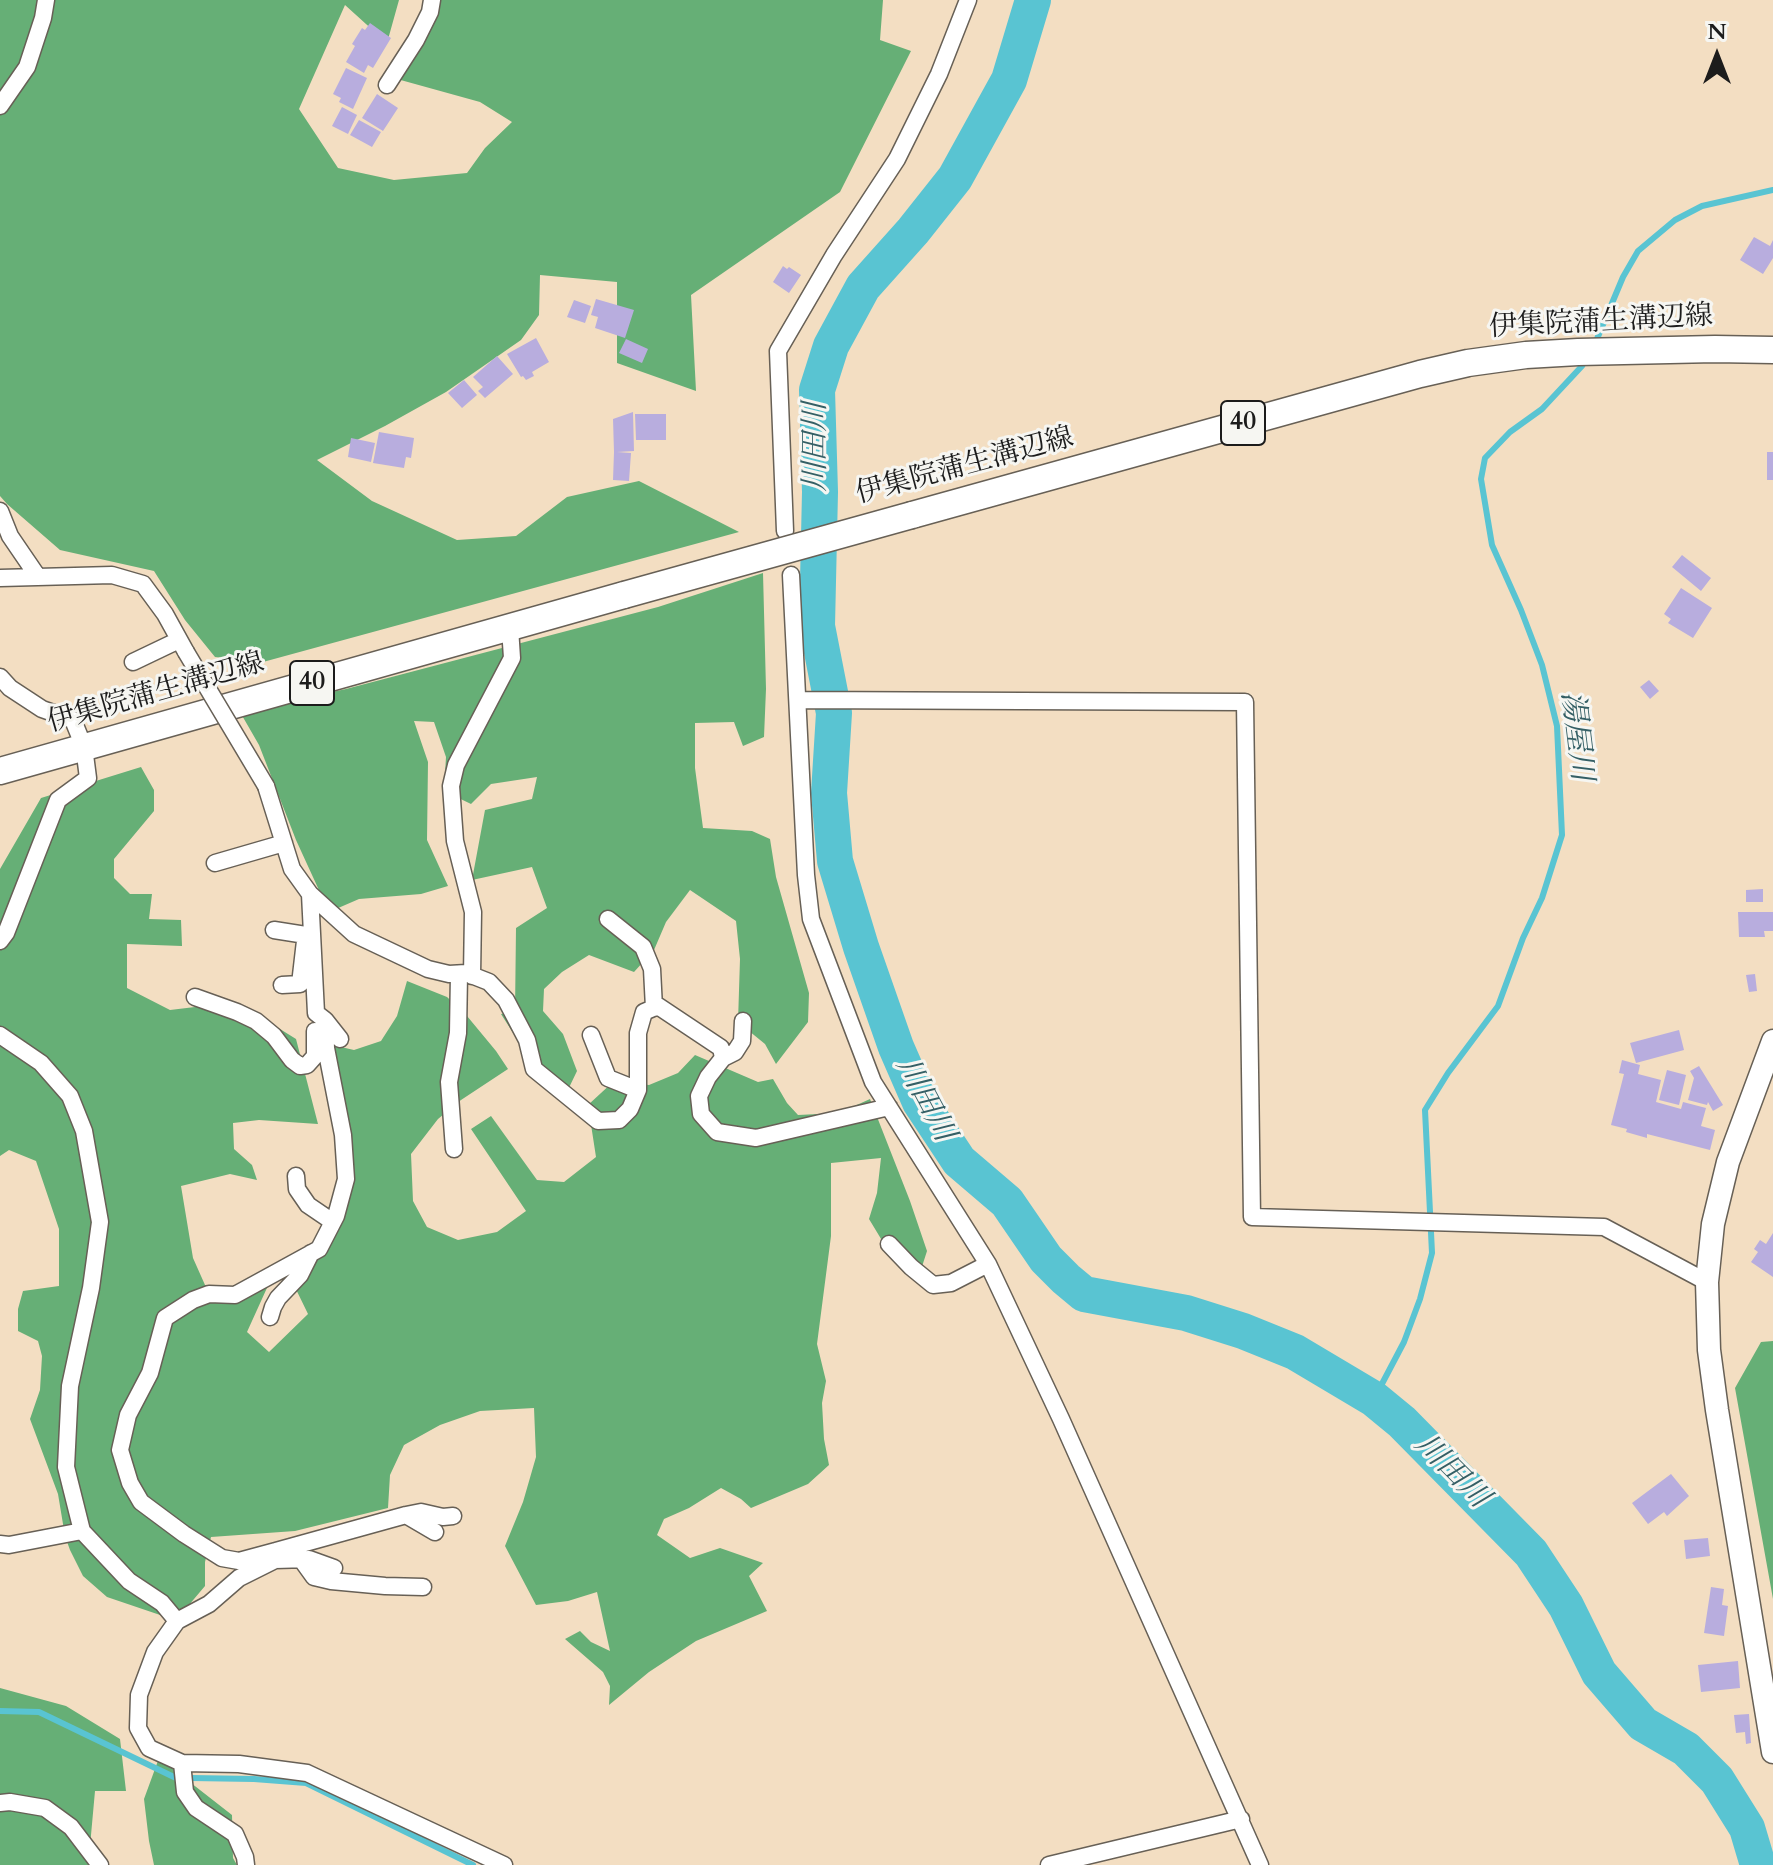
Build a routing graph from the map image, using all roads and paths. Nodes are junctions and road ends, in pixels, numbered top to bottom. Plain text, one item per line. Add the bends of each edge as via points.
1 (46, 0) edge
2 (432, 0) edge
3 (968, 0) edge
4 (387, 85) dead end
5 (0, 106) edge
6 (1773, 350) edge
7 (0, 511) edge
8 (785, 531) dead end
9 (791, 575) dead end
10 (38, 577) junction
11 (0, 578) edge
12 (510, 628) junction
13 (182, 646) junction
14 (133, 662) dead end
15 (0, 677) edge
16 (798, 700) junction
17 (84, 747) junction
18 (0, 771) edge
19 (284, 843) junction
20 (215, 863) dead end
21 (310, 894) junction
22 (608, 919) dead end
23 (274, 930) dead end
24 (309, 936) junction
25 (0, 941) edge
26 (466, 975) junction
27 (282, 985) dead end
28 (195, 997) dead end
29 (654, 1008) junction
30 (320, 1016) junction
31 (743, 1021) dead end
32 (0, 1035) edge
33 (591, 1035) dead end
34 (340, 1039) dead end
35 (1773, 1041) edge
36 (723, 1058) junction
37 (638, 1090) junction
38 (889, 1107) junction
39 (454, 1149) dead end
40 (296, 1176) dead end
41 (333, 1222) junction
42 (889, 1244) dead end
43 (311, 1253) junction
44 (988, 1264) junction
45 (1707, 1282) junction
46 (270, 1317) dead end
47 (406, 1515) junction
48 (453, 1516) dead end
49 (82, 1531) junction
50 (435, 1532) dead end
51 (0, 1544) edge
52 (276, 1555) junction
53 (301, 1559) junction
54 (334, 1568) dead end
55 (423, 1587) dead end
56 (177, 1621) junction
57 (1773, 1752) edge
58 (182, 1763) junction
59 (0, 1803) edge
60 (1241, 1819) junction
61 (100, 1865) edge
62 (246, 1865) edge
63 (504, 1865) edge
64 (1049, 1865) edge
65 (1260, 1865) edge

1 - 5 street via 27,67
2 - 4 street via 416,40
3 - 8 street via 897,159 778,351
6 - 12 main road, 伊集院蒲生溝辺線 / 40, bridge via 1578,352 1444,368
7 - 10 street
9 - 16 street
10 - 11 street
10 - 13 street via 112,575 143,584
12 - 17 main road, 伊集院蒲生溝辺線 / 40
12 - 26 street via 512,658 456,765 451,786 455,841 473,912
13 - 14 street
13 - 19 street, bridge via 266,786
15 - 17 street via 42,709 73,720
16 - 38 street via 811,919 873,1082
16 - 45 street via 1245,702 1252,1217 1604,1227
17 - 18 main road, 伊集院蒲生溝辺線 / 40
17 - 25 street via 88,778 58,800
19 - 20 street
19 - 21 street via 292,869
21 - 24 street
21 - 26 street via 354,934 428,969
22 - 29 street via 643,947 652,969
23 - 24 street
24 - 27 street via 300,984
24 - 30 street
26 - 37 street via 489,982 506,1000 527,1040 534,1069 598,1121 619,1120
26 - 39 street via 449,1082
28 - 30 street via 256,1021 300,1066 315,1056
29 - 36 street via 721,1048
29 - 37 street via 644,1012 638,1033
30 - 34 street
30 - 41 street via 346,1179
31 - 36 street via 742,1041
32 - 49 street via 41,1063 70,1096 84,1131 95,1191 100,1222 70,1386 66,1467
33 - 37 street via 608,1078
35 - 45 main road via 1728,1162 1713,1224
36 - 38 street via 699,1096 701,1114 717,1132 756,1138
38 - 44 street
40 - 41 street via 297,1189 308,1205
41 - 43 street via 319,1249
42 - 44 street via 933,1285 951,1283
43 - 46 street
43 - 52 street via 235,1295 209,1294 165,1318 120,1450 141,1502 184,1534 222,1558
44 - 60 street
45 - 57 main road via 1717,1410
47 - 48 street
47 - 50 street
47 - 52 street
49 - 51 street
49 - 56 street
52 - 53 street
52 - 56 street
53 - 54 street
53 - 55 street via 314,1577 331,1581
56 - 58 street via 155,1652 139,1695 138,1728 149,1748
58 - 62 street via 185,1792 196,1808 235,1834
58 - 63 street via 307,1773
59 - 61 street via 45,1808 71,1827
60 - 64 street
60 - 65 street

